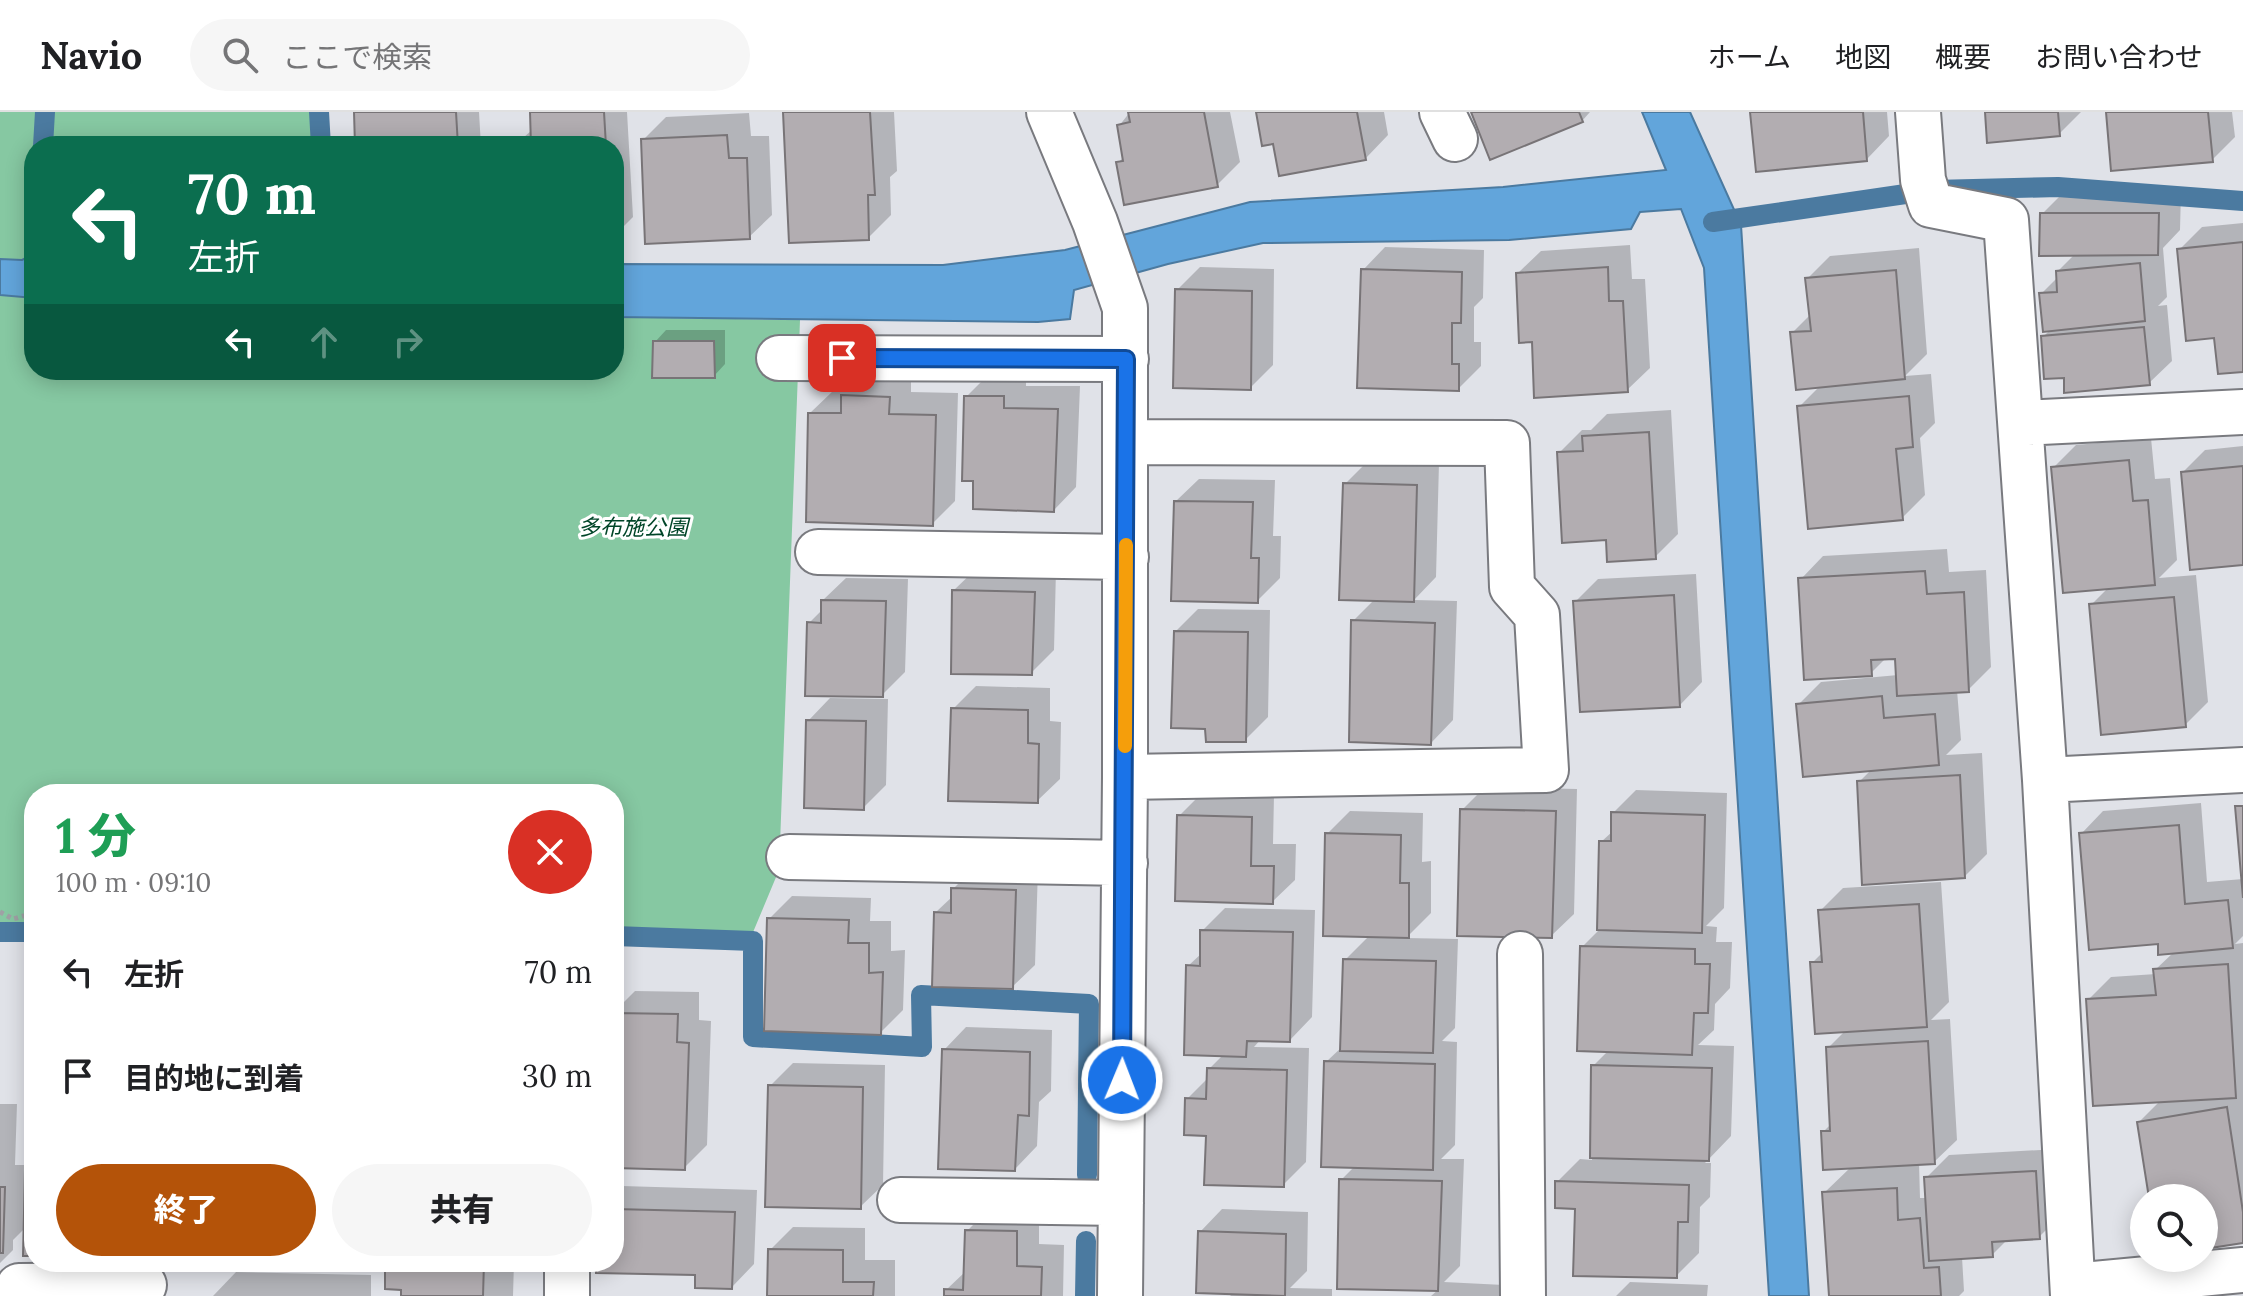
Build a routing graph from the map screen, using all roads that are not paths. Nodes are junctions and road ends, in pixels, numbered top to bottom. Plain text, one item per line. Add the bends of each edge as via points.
1 (1049, 112) edge
2 (1918, 112) edge
3 (779, 358) dead end
4 (1126, 359) junction
5 (2243, 412) edge
6 (2022, 423) junction
7 (1126, 442) junction
8 (818, 552) dead end
9 (1126, 557) junction
10 (2243, 770) edge
11 (1125, 777) junction
12 (2045, 780) junction
13 (789, 857) dead end
14 (1125, 863) junction
15 (1520, 954) dead end
16 (900, 1200) dead end
17 (1121, 1203) junction
18 (2243, 1270) edge
19 (567, 1272) edge
20 (144, 1281) edge
21 (19, 1286) dead end
22 (2073, 1291) edge
23 (567, 1296) edge
24 (1120, 1296) edge
25 (1523, 1296) edge

1 - 4 street via 1125,308
2 - 6 street via 1927,193 2006,220
3 - 4 street
4 - 7 street
5 - 6 street
6 - 12 street
7 - 9 street
7 - 11 street via 1507,443 1512,587 1537,615 1546,770
8 - 9 street
9 - 11 street
10 - 12 street
11 - 14 street
12 - 22 street
13 - 14 street
14 - 17 street
15 - 25 street
16 - 17 street
17 - 24 street
18 - 22 street
19 - 23 street
20 - 21 street

